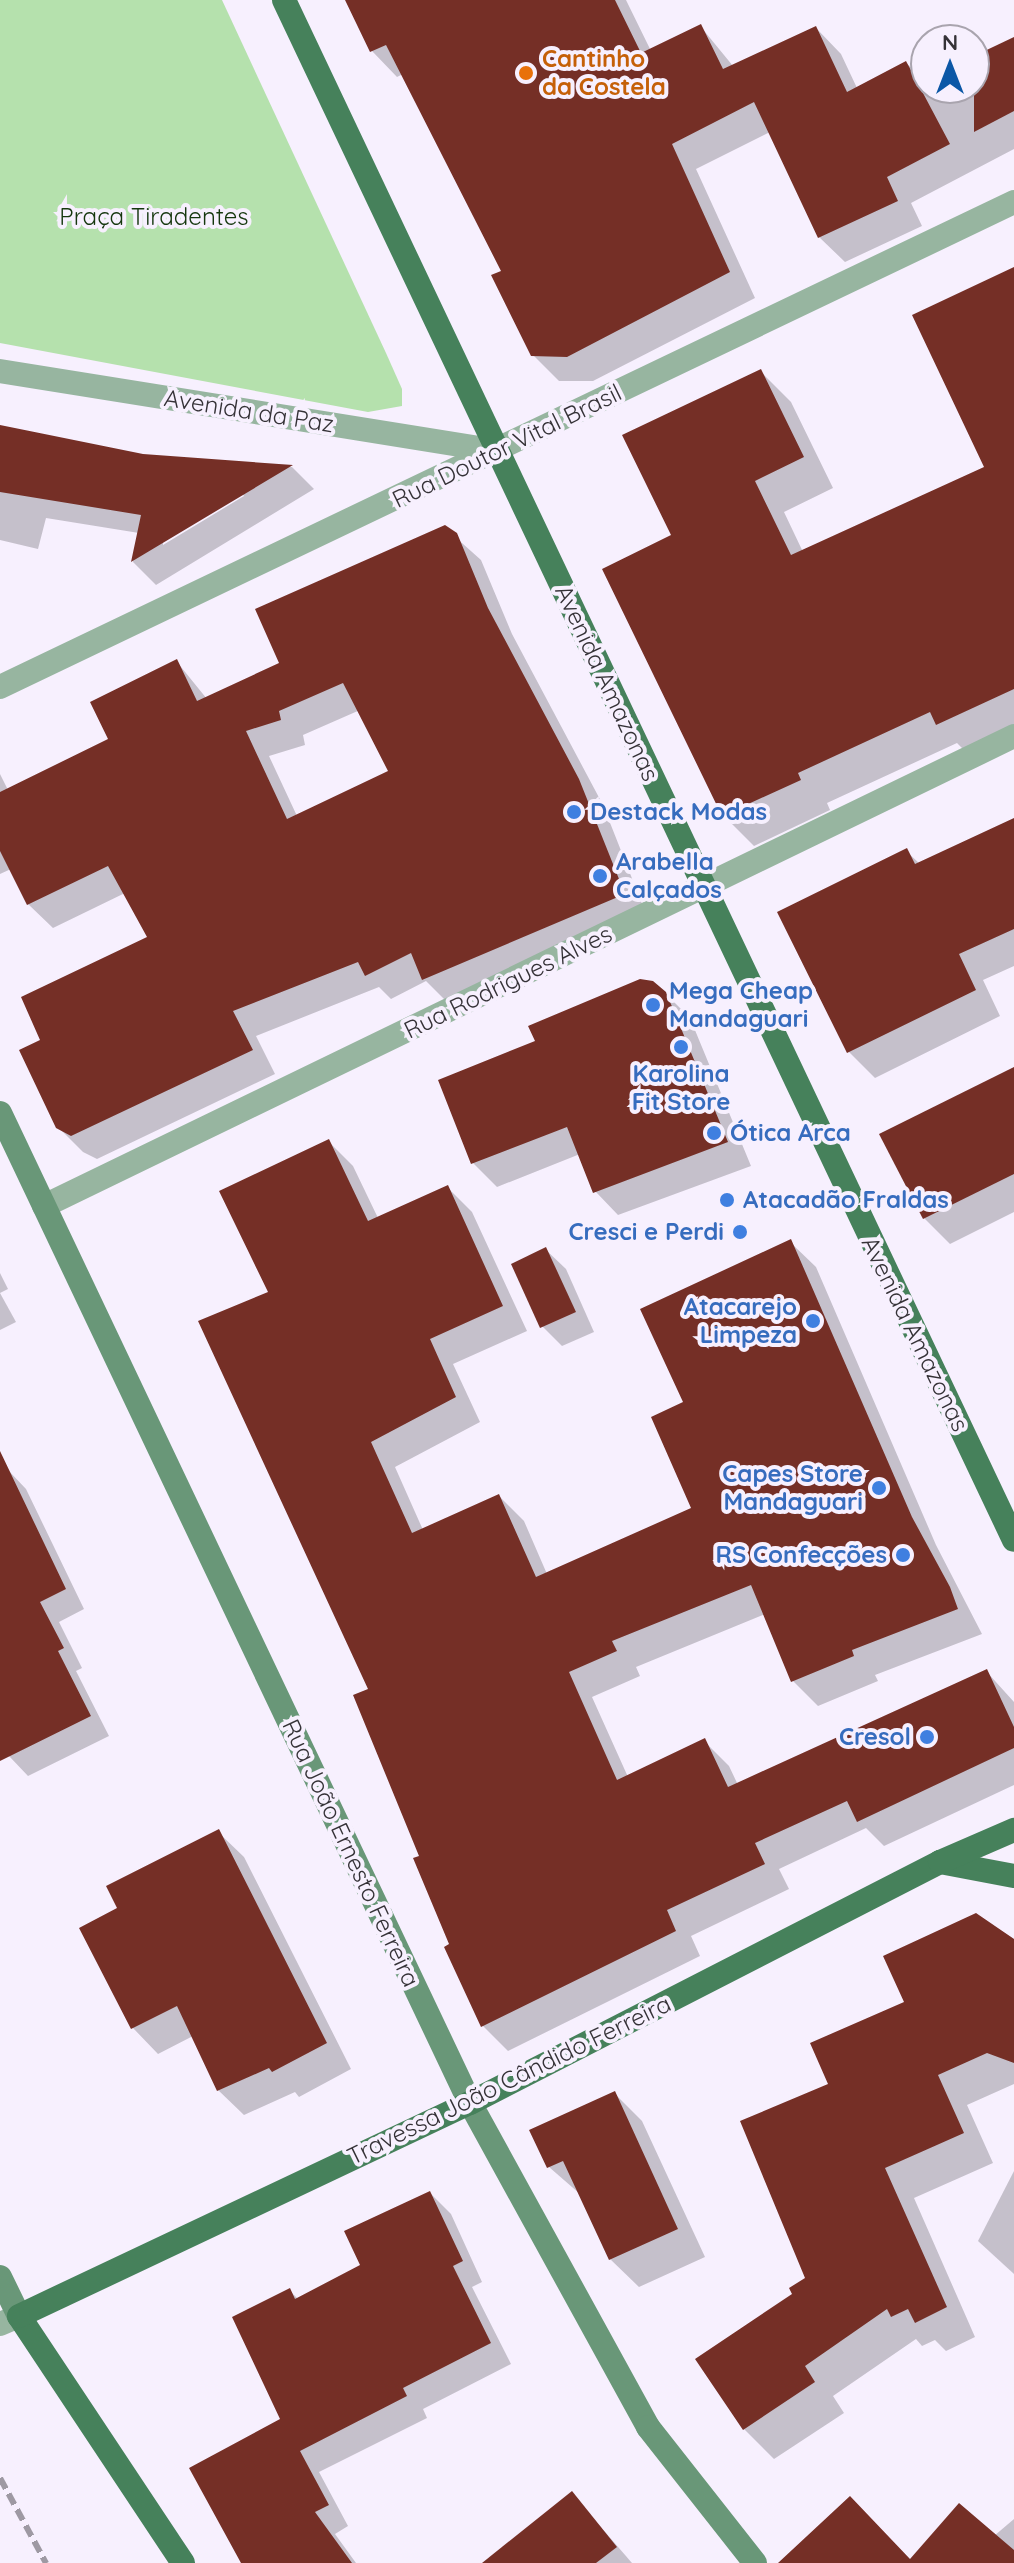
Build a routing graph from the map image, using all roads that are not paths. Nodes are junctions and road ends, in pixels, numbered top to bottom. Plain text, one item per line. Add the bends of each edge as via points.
1 (284, 0) edge
2 (1014, 202) edge
3 (0, 371) edge
4 (497, 451) junction
5 (0, 687) edge
6 (1014, 736) edge
7 (704, 887) junction
8 (0, 1113) edge
9 (44, 1206) junction
10 (1014, 1540) edge
11 (1014, 1814) edge
12 (1008, 1833) edge
13 (940, 1862) junction
14 (1014, 1876) edge
15 (470, 2103) junction
16 (0, 2277) edge
17 (9, 2320) edge
18 (183, 2563) edge
19 (755, 2563) edge

1 - 4 main road, Avenida Amazonas
2 - 4 street, Rua Doutor Vital Brasil
3 - 4 street, Avenida da Paz
4 - 5 street, Rua Doutor Vital Brasil
4 - 7 main road, Avenida Amazonas
6 - 7 street, Rua Rodrigues Alves
7 - 9 street, Rua Rodrigues Alves
7 - 10 main road, Avenida Amazonas
8 - 9 street, Rua João Ernesto Ferreira
9 - 15 street, Rua João Ernesto Ferreira
11 - 12 main road
12 - 13 main road, Travessa João Cândido Ferreira
13 - 14 main road
13 - 15 main road, Travessa João Cândido Ferreira
15 - 17 main road, Travessa João Cândido Ferreira
15 - 19 street, Rua João Ernesto Ferreira via 648,2427
16 - 17 street
17 - 18 main road

